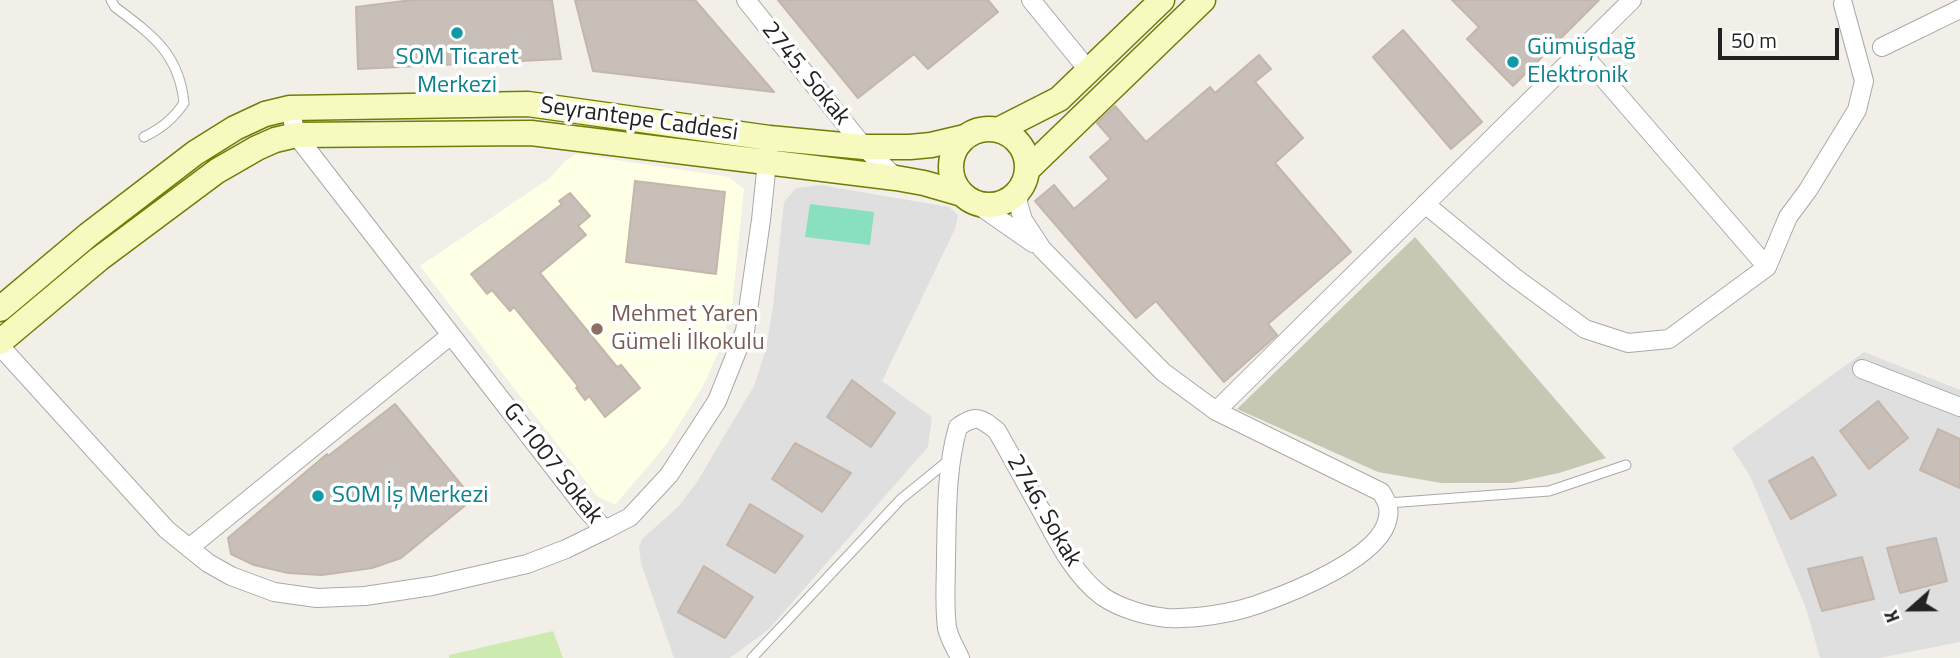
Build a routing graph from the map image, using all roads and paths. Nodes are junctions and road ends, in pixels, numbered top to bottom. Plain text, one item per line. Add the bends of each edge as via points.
1 (111, 0) edge
2 (746, 0) edge
3 (1031, 0) edge
4 (1162, 0) edge
5 (1203, 0) edge
6 (1632, 0) edge
7 (1843, 4) dead end
8 (1960, 9) edge
9 (1882, 47) dead end
10 (1580, 51) junction
11 (1089, 71) junction
12 (290, 108) junction
13 (998, 130) junction
14 (296, 135) junction
15 (144, 137) dead end
16 (965, 137) junction
17 (769, 138) junction
18 (864, 147) junction
19 (767, 163) junction
20 (896, 178) junction
21 (1023, 180) junction
22 (969, 199) junction
23 (1425, 204) junction
24 (1042, 249) junction
25 (1767, 267) junction
26 (0, 309) edge
27 (451, 335) junction
28 (0, 344) edge
29 (1862, 369) dead end
30 (1960, 407) edge
31 (1216, 411) junction
32 (950, 459) junction
33 (1626, 465) dead end
34 (1388, 503) junction
35 (605, 530) junction
36 (189, 548) junction
37 (752, 658) edge
38 (960, 658) edge

1 - 15 lane via 169,53 182,87 184,103 174,118
2 - 18 street, 2745. Sokak
3 - 11 street
4 - 11 main road
5 - 21 main road
6 - 10 street
7 - 25 street via 1864,81 1857,110 1788,217
8 - 9 street
10 - 23 street
10 - 25 street
11 - 13 main road via 1059,99
12 - 14 street, G-1007 Sokak
12 - 17 main road, Seyrantepe Caddesi via 528,104
12 - 26 main road, Seyrantepe Caddesi via 235,128 195,153
13 - 16 main road via 975,131
13 - 21 main road via 1020,144 1026,156
14 - 19 main road, Seyrantepe Caddesi via 531,133
14 - 27 street, G-1007 Sokak
14 - 28 main road, Seyrantepe Caddesi via 257,148 218,171 99,259
16 - 18 main road, Seyrantepe Caddesi via 910,148
16 - 22 main road via 951,165 955,186
17 - 18 main road, Seyrantepe Caddesi
17 - 19 street, G-1007 Sokak
18 - 20 street, 2745. Sokak
19 - 20 main road, Seyrantepe Caddesi
19 - 35 street, G-1007 Sokak via 745,331 717,401 669,475 630,517
20 - 22 main road, Seyrantepe Caddesi
21 - 22 main road via 1004,203 986,206
21 - 24 street via 1018,203
22 - 24 street
23 - 25 street via 1585,329 1628,343 1669,339
23 - 31 street
24 - 31 street via 1163,372
27 - 35 street, G-1007 Sokak
27 - 36 street
28 - 36 street via 167,530
29 - 30 street
31 - 34 street via 1381,492
32 - 34 street, 2746. Sokak via 958,427 970,418 983,419 997,431 1080,576 1103,597 1133,611 1166,618 1205,616 1255,605 1332,573 1384,531
32 - 37 lane via 901,499
32 - 38 street, 2746. Sokak via 947,631
33 - 34 lane via 1549,491
35 - 36 street via 527,564 365,596 317,598 274,592 231,576

